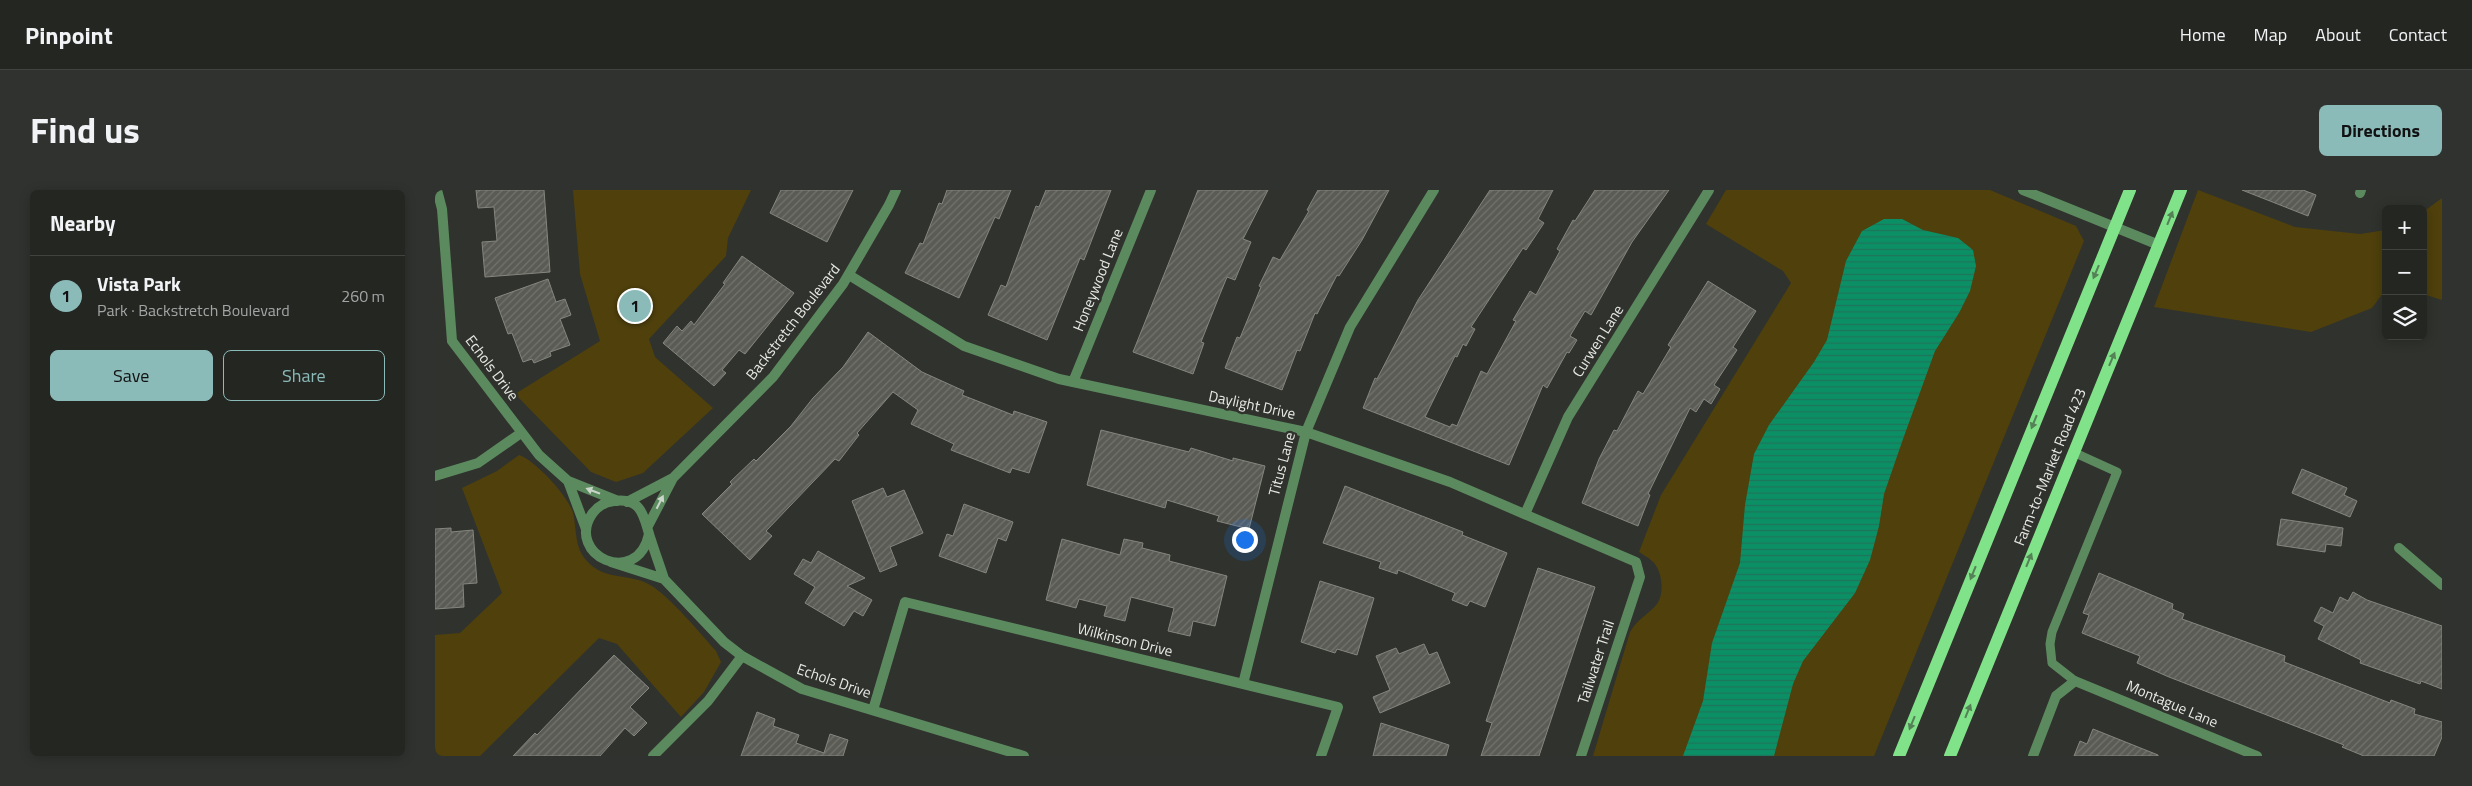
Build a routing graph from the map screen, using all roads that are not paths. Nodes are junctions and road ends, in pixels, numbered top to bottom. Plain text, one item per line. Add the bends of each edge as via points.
1 (437, 190) edge
2 (896, 190) edge
3 (1151, 190) edge
4 (1434, 190) edge
5 (1709, 190) edge
6 (2023, 190) edge
7 (2130, 190) edge
8 (2181, 190) edge
9 (439, 210) edge
10 (2115, 227) junction
11 (2159, 245) junction
12 (849, 275) junction
13 (1073, 382) junction
14 (1306, 432) junction
15 (521, 433) junction
16 (2073, 452) junction
17 (435, 476) edge
18 (673, 478) junction
19 (568, 481) junction
20 (622, 501) junction
21 (1525, 514) junction
22 (586, 528) junction
23 (649, 530) junction
24 (2399, 548) dead end
25 (611, 562) junction
26 (1640, 577) joint
27 (664, 579) junction
28 (2442, 585) edge
29 (742, 656) junction
30 (2075, 681) junction
31 (1243, 684) junction
32 (873, 710) junction
33 (653, 756) edge
34 (1024, 756) edge
35 (1321, 756) edge
36 (1581, 756) edge
37 (1899, 756) edge
38 (1949, 756) edge
39 (2033, 756) edge
40 (2257, 756) edge

1 - 9 street, Echols Drive
2 - 12 street, Backstretch Boulevard
3 - 13 street, Honeywood Lane
4 - 14 street, Titus Lane via 1350,327
5 - 21 street, Curwen Lane via 1568,417
6 - 10 street
7 - 10 main road, Farm-to-Market Road 423
11 -> 8 main road, Farm-to-Market Road 423
9 - 15 street, Echols Drive via 452,341
10 - 11 street
10 -> 37 main road, Farm-to-Market Road 423
16 -> 11 main road, Farm-to-Market Road 423
12 - 13 street, Daylight Drive via 964,346
12 - 18 street, Backstretch Boulevard via 773,377
13 - 14 street, Daylight Drive
14 - 21 street, Daylight Drive via 1449,482
14 - 31 street, Titus Lane
15 - 17 street via 478,463
15 - 19 street, Echols Drive via 539,455
16 - 30 lane via 2117,472 2052,632 2052,663
38 -> 16 main road, Farm-to-Market Road 423
18 - 20 street, Backstretch Boulevard
23 -> 18 street, Backstretch Boulevard
20 -> 19 street, Echols Drive
19 - 22 street, Echols Drive
20 - 22 street via 601,506
20 - 23 street via 641,511
21 - 26 street, Daylight Drive via 1636,562
22 - 25 street via 590,547
23 - 25 street via 643,551 637,557
23 - 27 street, Echols Drive
24 - 28 street
25 - 27 street, Echols Drive
26 - 36 street, Tailwater Trail
27 - 29 street, Echols Drive via 724,642
29 - 32 street, Echols Drive via 802,689
29 - 33 street via 708,701
30 - 39 street via 2056,696
30 - 40 street, Montague Lane
31 - 32 street, Wilkinson Drive via 905,602
31 - 35 street, Wilkinson Drive via 1338,707
32 - 34 street, Echols Drive

